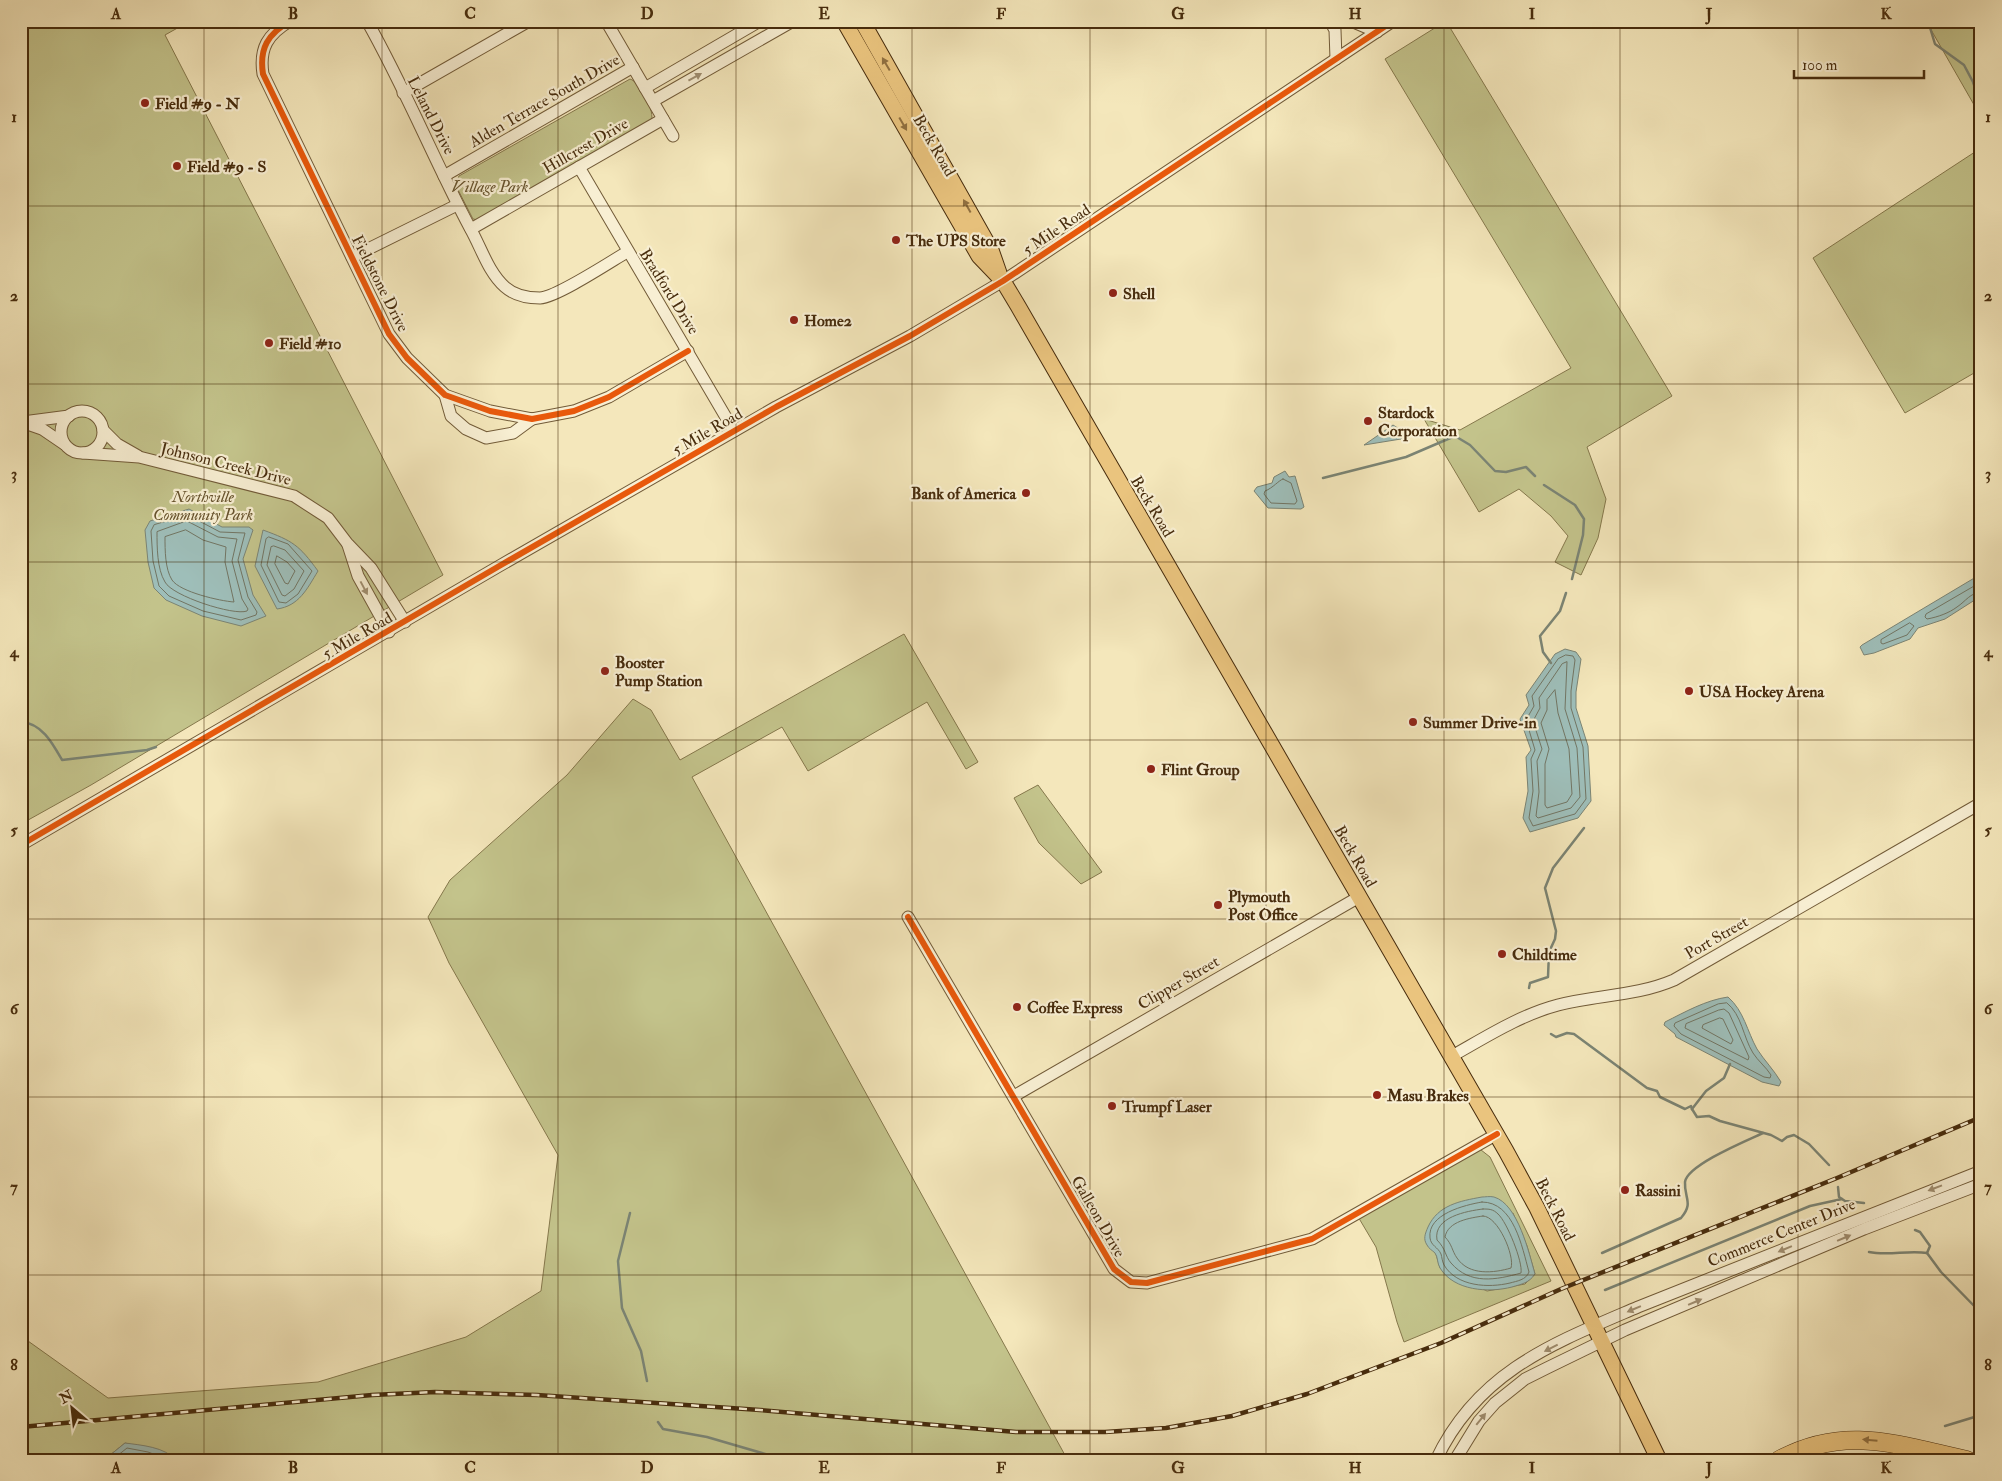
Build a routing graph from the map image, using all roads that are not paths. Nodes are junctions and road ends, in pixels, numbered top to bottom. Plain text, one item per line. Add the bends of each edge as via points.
1 (290, 21) edge
2 (367, 21) edge
3 (529, 21) edge
4 (606, 21) edge
5 (760, 21) edge
6 (793, 21) edge
7 (844, 21) edge
8 (862, 21) edge
9 (1330, 21) edge
10 (1351, 21) edge
11 (1393, 21) edge
12 (1378, 32) junction
13 (1336, 59) junction
14 (633, 67) junction
15 (644, 88) junction
16 (403, 93) junction
17 (653, 101) junction
18 (663, 119) junction
19 (673, 136) dead end
20 (579, 167) junction
21 (444, 176) junction
22 (457, 205) junction
23 (471, 229) junction
24 (627, 252) junction
25 (352, 257) junction
26 (1002, 281) junction
27 (688, 351) junction
28 (445, 395) junction
29 (69, 416) junction
30 (532, 419) junction
31 (22, 422) edge
32 (103, 430) junction
33 (734, 432) junction
34 (66, 445) junction
35 (83, 453) junction
36 (139, 457) junction
37 (347, 543) junction
38 (406, 622) junction
39 (389, 632) junction
40 (1981, 803) edge
41 (21, 845) edge
42 (1359, 897) junction
43 (908, 917) dead end
44 (1452, 1056) junction
45 (1014, 1096) junction
46 (1497, 1134) junction
47 (1981, 1170) edge
48 (1981, 1184) edge
49 (1860, 1217) junction
50 (1864, 1230) junction
51 (1595, 1326) junction
52 (1602, 1342) junction
53 (1529, 1359) junction
54 (1537, 1373) junction
55 (1436, 1460) edge
56 (1455, 1460) edge
57 (1659, 1460) edge
58 (1779, 1460) edge
59 (1967, 1460) edge

1 - 25 street, Fieldstone Drive via 278,28 264,44 263,74
2 - 16 street, Leland Drive
3 - 16 street
4 - 14 street
5 - 15 street
17 -> 6 street
7 -> 26 main road, Beck Road via 980,256
26 -> 8 main road, Beck Road via 991,250
9 - 13 street via 1335,30
10 - 12 street
11 - 12 street, 5 Mile Road
12 - 13 street, 5 Mile Road
13 - 26 street, 5 Mile Road
14 - 15 street
14 - 21 street, Alden Terrace South Drive
15 - 17 street
16 - 21 street, Leland Drive
17 - 18 street
18 - 19 street
18 - 20 street, Hillcrest Drive
20 - 23 street, Hillcrest Drive
20 - 24 street, Bradford Drive
21 - 22 street, Leland Drive
22 - 23 street, Leland Drive
22 - 25 street
23 - 24 street, Leland Drive via 494,275 506,288 519,295 542,298
24 - 27 street, Bradford Drive
25 - 28 street, Fieldstone Drive via 389,334 407,358
26 - 33 street, 5 Mile Road
26 - 42 main road, Beck Road
27 - 30 street, Fieldstone Drive via 609,398 574,411
27 - 33 street, Bradford Drive
28 - 30 street, Fieldstone Drive via 490,411
28 - 30 street via 451,416 466,429 486,438 513,433
29 - 31 street
29 - 32 street via 87,412 98,418
29 - 34 street via 61,433
31 - 34 street via 42,429
32 - 35 street via 100,443 90,452
32 - 36 street, Johnson Creek Drive
33 - 38 street, 5 Mile Road
34 - 35 street via 77,453
35 - 36 street, Johnson Creek Drive
36 - 37 street, Johnson Creek Drive via 294,496 328,518
37 - 38 street, Johnson Creek Drive via 371,568
37 -> 39 street, Johnson Creek Drive via 358,576
38 - 39 street, 5 Mile Road
39 - 41 street, 5 Mile Road
40 - 44 street, Port Street via 1674,980 1643,991 1557,1005 1519,1018
42 - 44 main road, Beck Road
42 - 45 street, Clipper Street
43 - 45 street, Galleon Drive
44 - 46 main road, Beck Road
45 - 46 street, Galleon Drive via 1114,1270 1124,1279 1138,1284 1312,1239
46 - 51 main road, Beck Road
47 -> 49 street, Commerce Center Drive
48 - 50 street, Commerce Center Drive
49 - 50 street
49 -> 51 street, Commerce Center Drive
52 -> 50 street, Commerce Center Drive
51 - 52 main road, Beck Road
51 -> 53 street, Commerce Center Drive
52 - 54 street, Commerce Center Drive
52 - 57 main road, Beck Road
53 - 54 street
53 - 55 street, Commerce Center Drive via 1502,1375 1472,1403 1448,1436
56 -> 54 street, Commerce Center Drive via 1461,1446 1488,1411
59 -> 58 highway via 1860,1439 1826,1441 1804,1447

